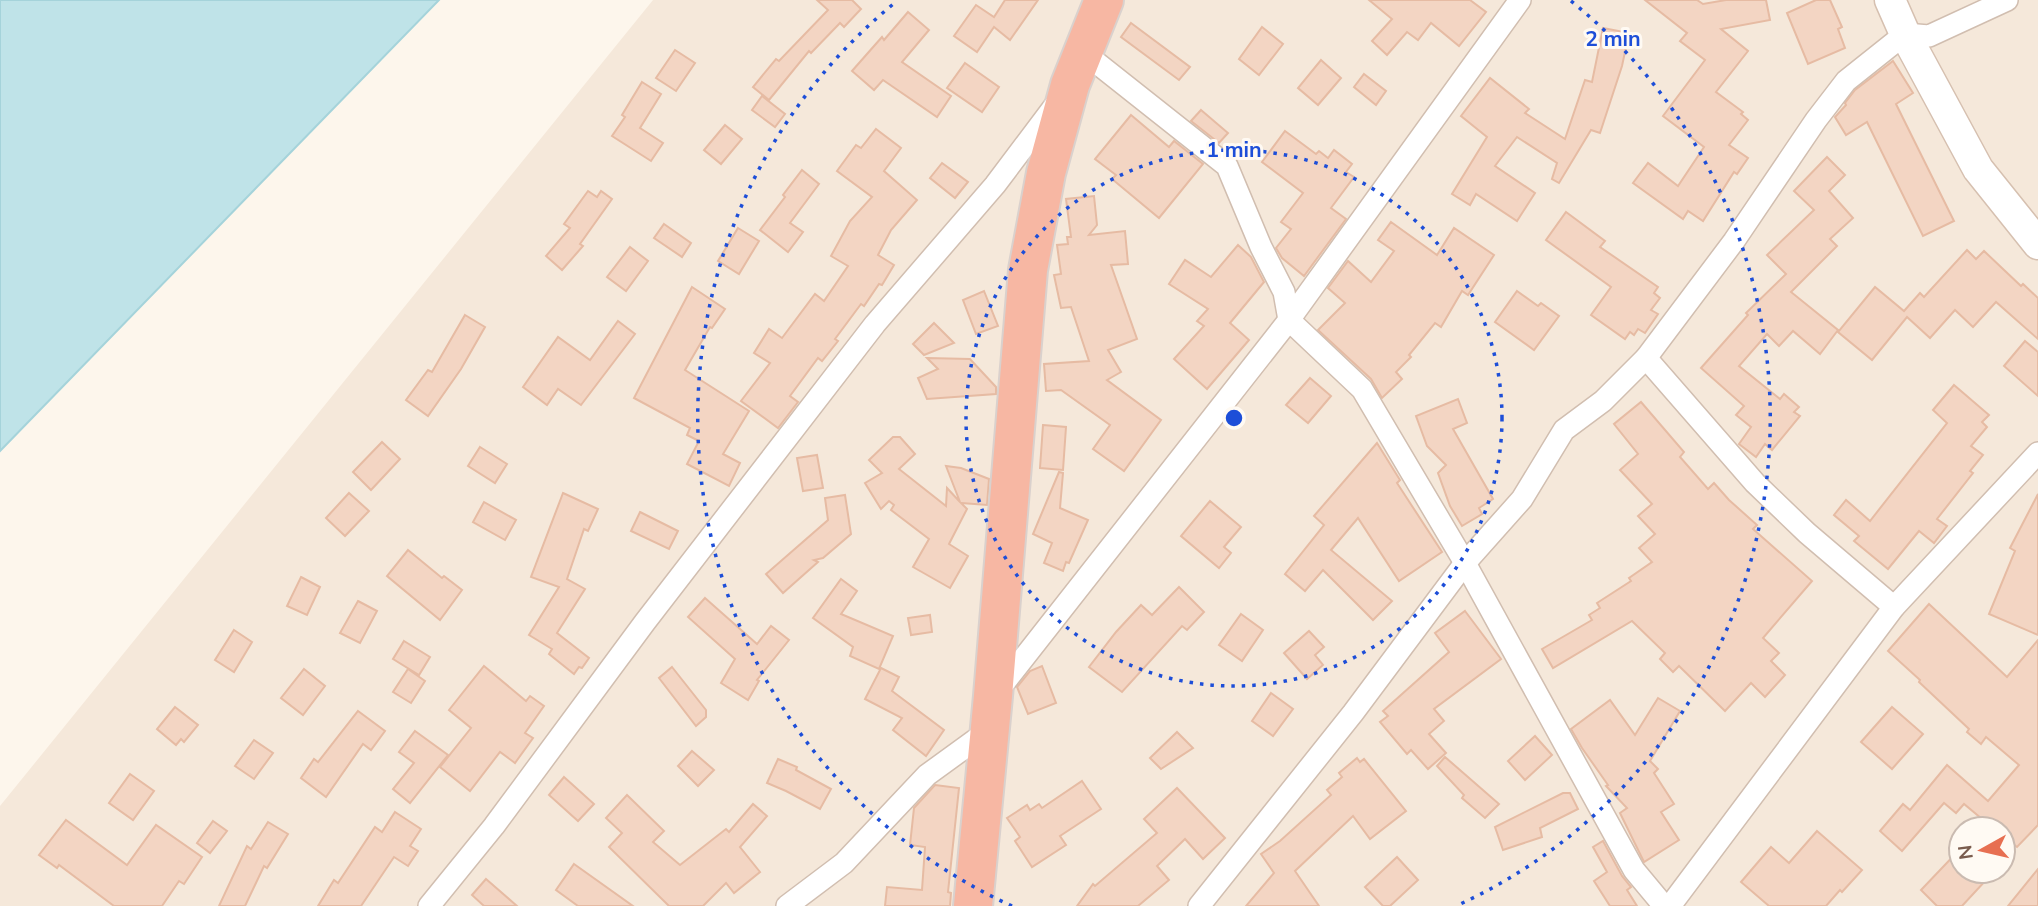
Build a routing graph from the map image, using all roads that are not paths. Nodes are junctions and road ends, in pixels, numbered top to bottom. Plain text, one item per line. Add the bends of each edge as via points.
1 (1104, 0) edge
2 (1520, 0) edge
3 (1890, 0) edge
4 (2007, 0) edge
5 (1905, 34) junction
6 (1076, 69) junction
7 (2038, 244) edge
8 (1289, 320) junction
9 (1646, 358) junction
10 (2038, 453) edge
11 (2031, 477) edge
12 (1465, 563) junction
13 (1894, 607) junction
14 (991, 713) junction
15 (429, 906) edge
16 (787, 906) edge
17 (973, 906) edge
18 (1199, 906) edge
19 (1664, 906) edge
20 (1670, 906) edge

1 - 6 highway
2 - 8 street
3 - 5 street
4 - 5 street via 1929,36
5 - 7 street via 1978,169
5 - 9 street via 1846,80
6 - 8 street via 1227,166 1284,292
6 - 14 highway via 1046,173 1028,270
6 - 15 street via 995,186 866,335
8 - 12 street via 1362,389
8 - 14 street
9 - 12 street via 1603,401 1564,430 1521,499
9 - 13 street via 1755,482
10 - 11 street
11 - 13 street
12 - 18 street
12 - 19 street via 1634,870
13 - 20 street
14 - 16 street via 844,863
14 - 17 highway

